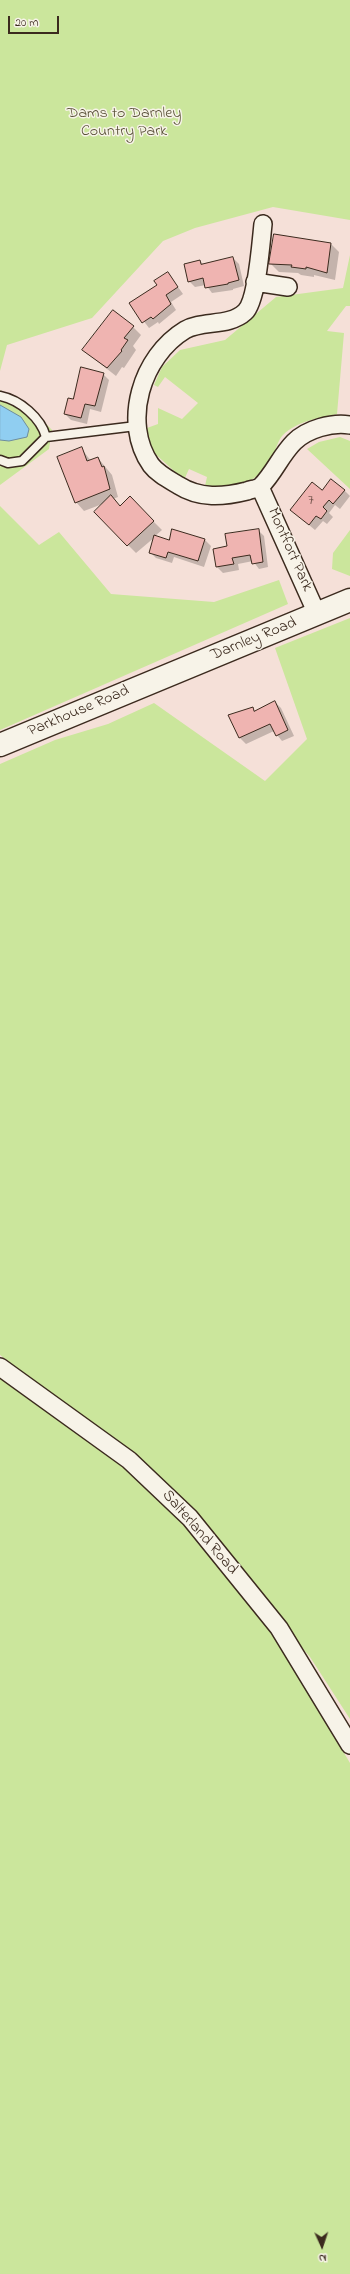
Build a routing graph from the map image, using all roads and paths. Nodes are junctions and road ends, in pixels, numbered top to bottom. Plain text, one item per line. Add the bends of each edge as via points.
1 (263, 224) dead end
2 (255, 282) junction
3 (288, 287) dead end
4 (0, 396) edge
5 (350, 425) edge
6 (136, 426) junction
7 (46, 437) junction
8 (0, 460) edge
9 (260, 487) junction
10 (350, 600) edge
11 (317, 614) junction
12 (158, 679) joint
13 (0, 745) edge
14 (0, 1367) edge
15 (350, 1745) edge

1 - 2 street
2 - 3 street
2 - 6 street via 250,305 245,312 234,319 186,329 156,356 144,381
4 - 7 lane via 28,409 44,430
5 - 9 street via 320,427 295,442
6 - 7 lane
6 - 9 street via 144,452 152,465 162,476 185,490 206,496 227,496
7 - 8 lane via 22,461 8,463
9 - 11 street, Montfort Park
10 - 11 main road, Darnley Road
11 - 12 main road, Darnley Road
12 - 13 main road, Parkhouse Road
14 - 15 street, Salterland Road via 129,1460 190,1518 279,1628

